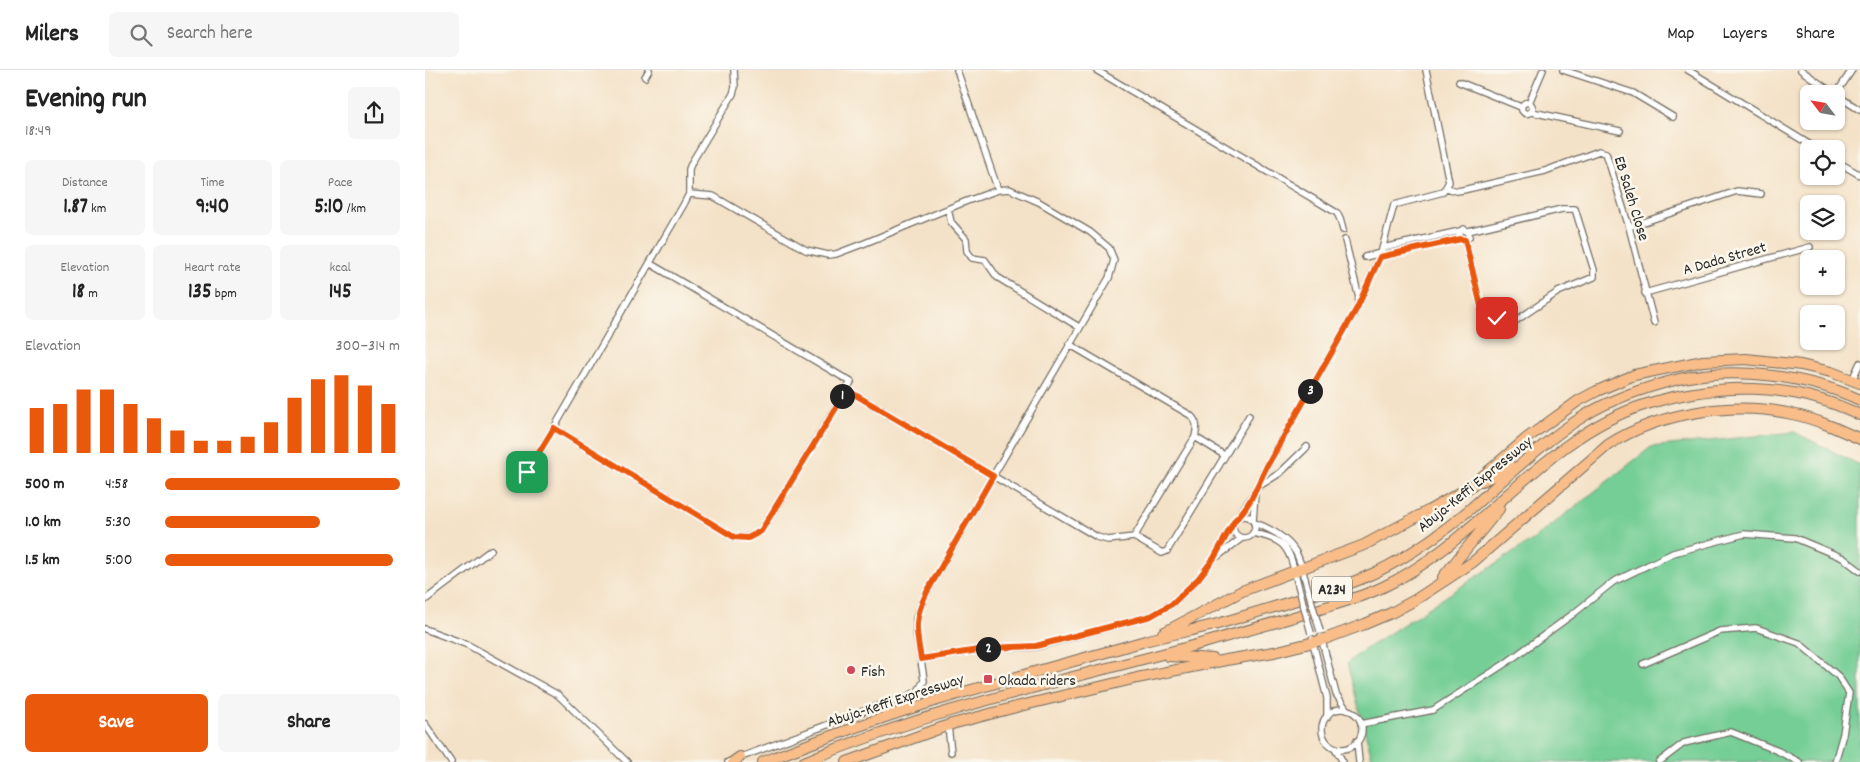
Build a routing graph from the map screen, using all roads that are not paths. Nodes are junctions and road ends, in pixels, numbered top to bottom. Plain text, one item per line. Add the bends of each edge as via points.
1 (649, 70) edge
2 (734, 70) edge
3 (957, 70) edge
4 (1427, 70) edge
5 (1543, 70) edge
6 (1563, 70) edge
7 (1688, 70) edge
8 (1801, 70) edge
9 (1852, 70) edge
10 (1099, 71) edge
11 (645, 77) dead end
12 (1459, 82) dead end
13 (1823, 85) edge
14 (1842, 85) edge
15 (1845, 100) edge
16 (1529, 103) junction
17 (1521, 107) junction
18 (1860, 110) edge
19 (1532, 112) junction
20 (1673, 117) dead end
21 (1620, 131) dead end
22 (1802, 140) edge
23 (1845, 167) edge
24 (1860, 176) edge
25 (1448, 185) junction
26 (998, 190) junction
27 (689, 194) junction
28 (1761, 194) dead end
29 (948, 209) junction
30 (1629, 228) junction
31 (1343, 230) dead end
32 (1460, 231) junction
33 (1468, 231) junction
34 (1463, 239) junction
35 (1345, 240) dead end
36 (1810, 247) dead end
37 (1381, 253) junction
38 (1365, 258) dead end
39 (651, 264) junction
40 (1645, 294) junction
41 (1357, 308) junction
42 (1654, 323) dead end
43 (1079, 327) junction
44 (1069, 344) junction
45 (1860, 363) edge
46 (1856, 382) edge
47 (847, 390) junction
48 (1860, 400) edge
49 (1860, 414) edge
50 (1249, 416) dead end
51 (554, 428) junction
52 (1195, 437) junction
53 (1860, 439) edge
54 (1307, 447) dead end
55 (1224, 455) junction
56 (1521, 464) junction
57 (527, 472) dead end
58 (993, 476) junction
59 (1470, 487) junction
60 (1517, 487) junction
61 (1256, 490) junction
62 (1239, 516) junction
63 (1254, 522) junction
64 (1232, 526) junction
65 (1253, 533) junction
66 (1134, 537) junction
67 (1242, 538) junction
68 (491, 550) dead end
69 (1214, 558) junction
70 (1860, 571) edge
71 (1298, 573) junction
72 (1436, 585) junction
73 (425, 600) edge
74 (425, 629) edge
75 (1316, 637) junction
76 (1147, 641) junction
77 (1160, 655) junction
78 (921, 659) junction
79 (1227, 660) junction
80 (1643, 664) dead end
81 (1347, 710) junction
82 (1327, 717) junction
83 (425, 724) edge
84 (1361, 724) junction
85 (948, 726) junction
86 (1357, 741) junction
87 (1335, 748) junction
88 (951, 752) dead end
89 (736, 760) edge
90 (451, 762) edge
91 (627, 762) edge
92 (728, 762) edge
93 (763, 762) edge
94 (803, 762) edge
95 (847, 762) edge
96 (1343, 762) edge
97 (1359, 762) edge
98 (1659, 762) edge
99 (1799, 762) edge
100 (1835, 762) edge

1 - 11 street
2 - 27 street via 733,94 689,169
3 - 26 street
4 - 25 street
5 - 16 street
6 - 20 street via 1633,93
7 - 22 street
8 - 13 street
9 - 14 street
10 - 31 street via 1337,213
12 - 17 street
15 - 18 street
16 - 17 street
16 - 19 street via 1533,106
17 - 19 street via 1525,114
19 - 21 street
23 - 24 street
25 - 30 street, EB Saleh Close via 1457,191 1527,176 1603,151
25 - 37 street via 1443,192 1394,205
26 - 29 street
26 - 43 street via 1015,190 1039,202 1090,232 1109,248 1114,265
27 - 29 street via 713,196 806,250 828,255
27 - 39 street
28 - 30 street via 1737,191
29 - 43 street via 951,222 967,238 967,251 972,258 985,260 997,277
30 - 40 street, EB Saleh Close
32 - 33 street
32 - 34 street
32 - 37 street via 1395,245
33 - 34 street via 1469,237
33 - 34 street via 1562,209 1575,209 1595,270 1594,277 1558,292 1511,324 1506,324 1481,306
34 - 37 street
35 - 41 street via 1359,298
36 - 40 street, A Dada Street
37 - 38 street
37 - 41 street
39 - 47 street via 851,382
39 - 51 street
40 - 42 street, EB Saleh Close
41 - 61 street
43 - 44 street
44 - 52 street via 1189,415 1197,426
44 - 58 street
45 - 46 street
46 - 59 highway, Abuja-Keffi Expressway via 1821,369 1746,360 1703,361 1634,375 1597,391 1552,419
47 - 51 street via 761,531 748,538 734,537
47 - 58 street
48 - 56 highway, Abuja-Keffi Expressway / A234 via 1820,384 1793,378 1735,374 1681,378 1615,399 1587,414
49 - 60 highway, Abuja-Keffi Expressway / A234 via 1822,399 1777,390 1749,388 1679,394 1610,418 1586,431
50 - 55 street
51 - 57 street
52 - 55 street
52 - 66 street
53 - 72 highway via 1810,419 1756,409 1690,413 1652,423 1604,448 1505,536 1473,562
54 - 61 street
55 - 66 street via 1167,551 1157,552
56 - 59 highway
56 - 76 highway, Abuja-Keffi Expressway / A234 via 1427,541 1361,580 1218,624
58 - 66 street via 1097,537 1108,540
58 - 78 street via 919,608 916,632
59 - 71 highway, Abuja-Keffi Expressway via 1364,544
60 - 72 highway
60 - 77 highway, Abuja-Keffi Expressway / A234 via 1447,546 1383,587 1285,621
61 - 62 street
61 - 63 street
62 - 63 street via 1249,516
62 - 64 street
63 - 65 street
63 - 71 street via 1289,542 1297,553
64 - 67 street via 1235,534
64 - 69 street
65 - 67 street
65 - 71 street via 1268,536 1285,546
67 - 69 street
68 - 73 street
69 - 78 street via 1179,598 1151,616 1036,646 991,648
70 - 84 street via 1843,558 1795,538 1744,534 1673,553 1613,582 1506,663 1433,710
71 - 75 street, bridge
71 - 75 street, bridge via 1305,578
71 - 76 highway, Abuja-Keffi Expressway via 1242,591
72 - 75 highway via 1391,613
74 - 91 street via 468,645 558,695
75 - 79 highway via 1274,652
75 - 81 street via 1336,694
75 - 82 street via 1327,698
76 - 93 highway, Abuja-Keffi Expressway / A234 via 936,700
77 - 79 highway
77 - 94 highway, Abuja-Keffi Expressway / A234 via 941,714
78 - 89 street via 923,681 910,696
79 - 85 highway via 1137,678
80 - 100 street via 1720,632 1756,628 1799,643 1838,676 1849,693
81 - 82 street via 1336,710
81 - 84 street via 1356,715
82 - 87 street via 1323,722 1323,735
83 - 90 street
84 - 86 street
85 - 88 street
85 - 95 highway
86 - 87 street via 1347,748
86 - 97 street
87 - 96 street
89 - 92 street
98 - 99 street via 1684,743 1731,732 1778,750

